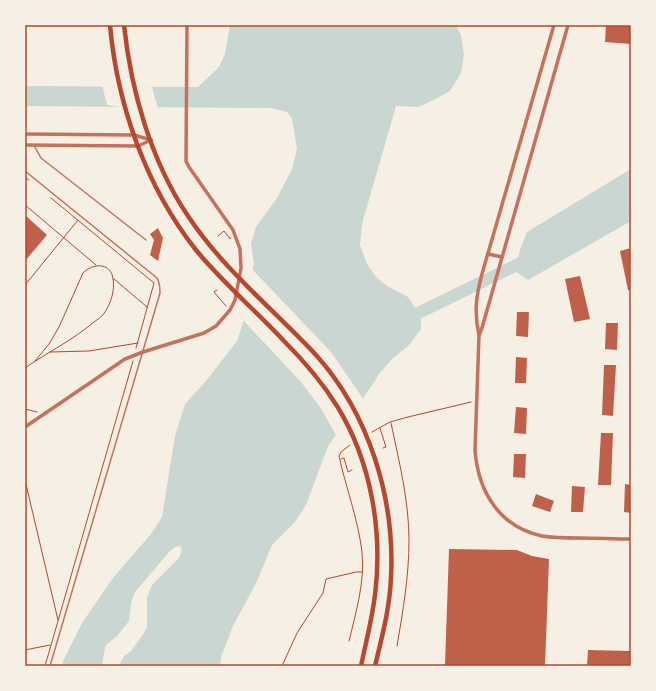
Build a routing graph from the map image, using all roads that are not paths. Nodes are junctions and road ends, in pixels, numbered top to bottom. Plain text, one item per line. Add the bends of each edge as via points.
1 (110, 25) edge
2 (124, 25) edge
3 (187, 25) edge
4 (554, 25) edge
5 (568, 25) edge
6 (25, 134) edge
7 (134, 135) junction
8 (151, 140) junction
9 (25, 145) edge
10 (34, 145) junction
11 (138, 146) junction
12 (25, 171) edge
13 (146, 240) dead end
14 (488, 254) junction
15 (502, 257) junction
16 (479, 335) junction
17 (143, 352) junction
18 (25, 427) edge
19 (631, 539) edge
20 (50, 666) edge
21 (361, 666) edge
22 (375, 666) edge

1 - 7 main road via 120,86
2 - 8 main road via 134,86
3 - 17 street via 186,161 233,230 240,249 241,268 235,300 216,326 204,333
4 - 14 street
5 - 15 street
6 - 7 street
7 - 8 street
7 - 11 main road
8 - 11 street
8 - 22 main road via 166,177 188,216 223,261 325,366 358,416 384,490 391,542 388,602
9 - 10 street
10 - 11 street
10 - 13 lane via 41,158
11 - 21 main road via 177,224 206,262 284,340 320,382 343,415 353,437 365,472 374,514 377,545 375,595
12 - 17 lane via 157,278 160,293
14 - 15 street
14 - 16 street via 475,310
15 - 16 street
16 - 19 street via 476,464 481,483 494,507 524,530 542,536
17 - 18 street via 125,359
17 - 20 lane

